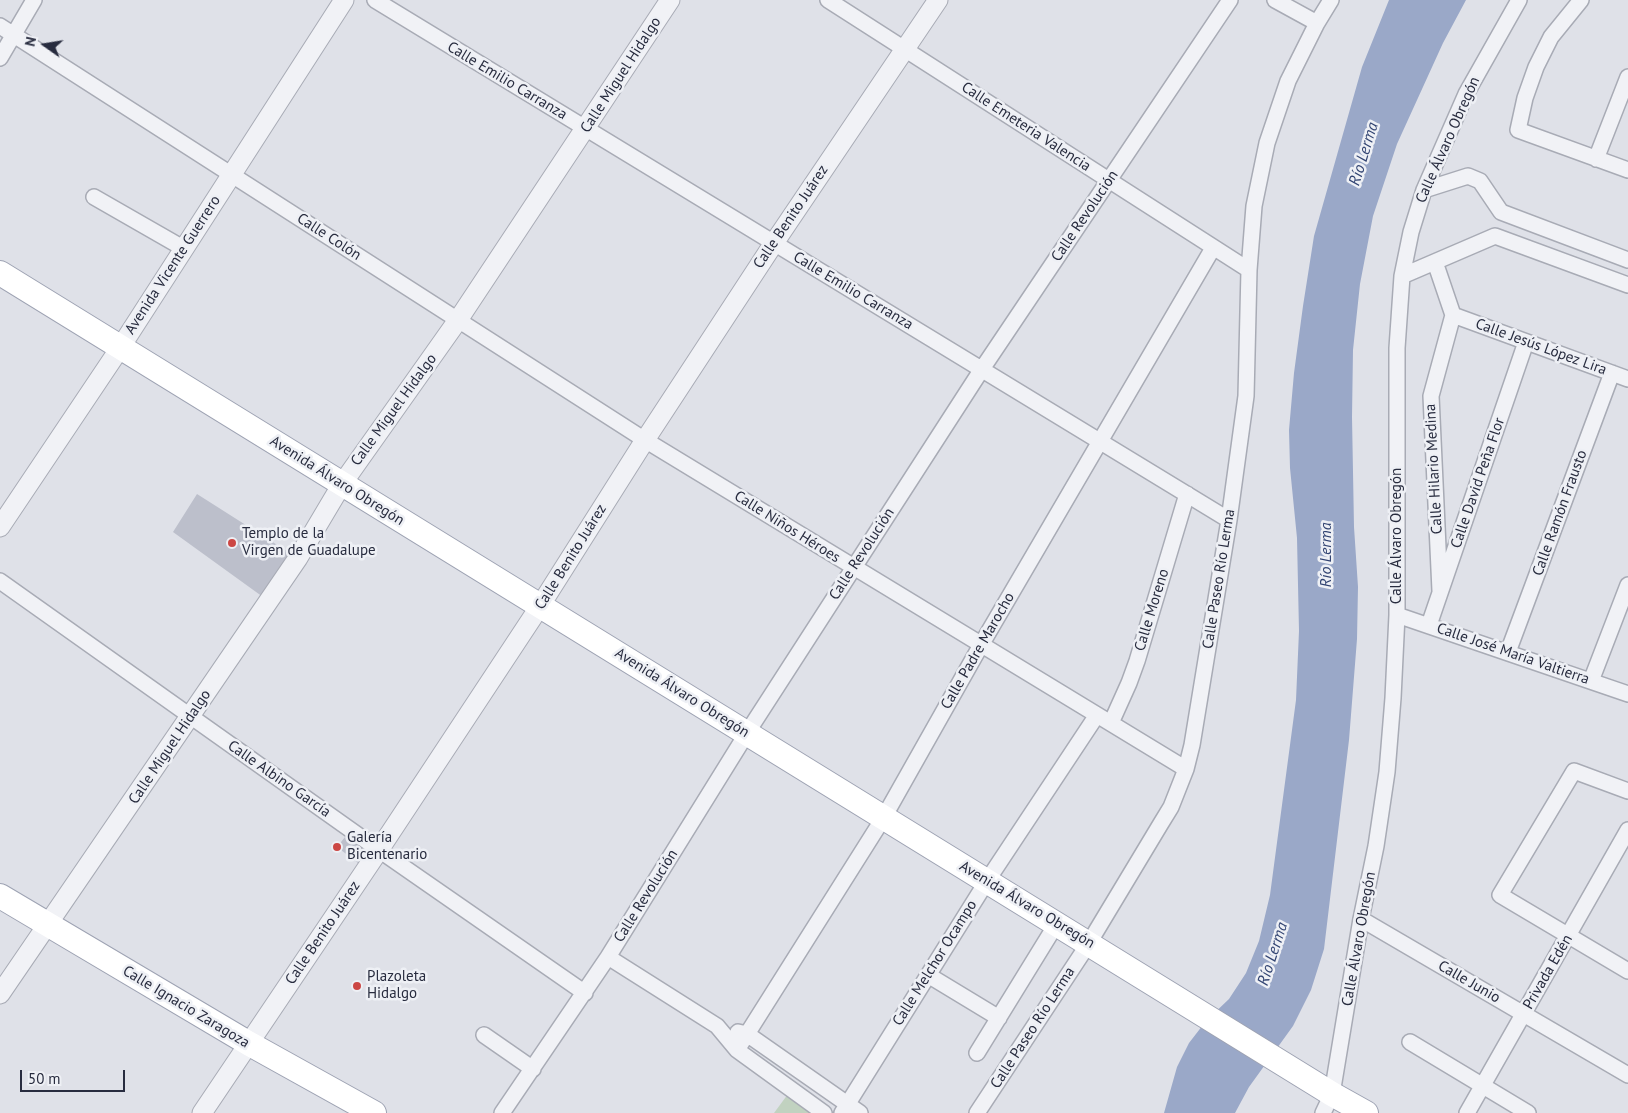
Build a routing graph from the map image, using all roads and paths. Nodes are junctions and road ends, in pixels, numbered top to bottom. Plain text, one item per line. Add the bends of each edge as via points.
1 (34, 0) edge
2 (344, 0) edge
3 (375, 0) edge
4 (670, 0) edge
5 (828, 0) edge
6 (938, 0) edge
7 (1230, 0) edge
8 (1275, 0) edge
9 (1331, 0) edge
10 (1519, 0) edge
11 (1581, 0) edge
12 (1317, 24) junction
13 (0, 26) edge
14 (14, 35) junction
15 (904, 49) junction
16 (0, 58) edge
17 (1628, 77) edge
18 (586, 128) junction
19 (1596, 159) junction
20 (1628, 170) edge
21 (232, 174) junction
22 (1108, 180) junction
23 (1424, 190) junction
24 (94, 197) dead end
25 (1501, 212) junction
26 (1495, 236) junction
27 (774, 242) junction
28 (184, 248) junction
29 (1214, 248) junction
30 (1628, 260) edge
31 (1435, 262) junction
32 (1249, 270) junction
33 (0, 273) edge
34 (1402, 276) junction
35 (1628, 285) edge
36 (1453, 315) junction
37 (458, 320) junction
38 (1526, 342) junction
39 (120, 348) junction
40 (982, 369) junction
41 (1612, 374) junction
42 (1628, 380) edge
43 (645, 440) junction
44 (1099, 441) junction
45 (342, 484) junction
46 (1187, 494) junction
47 (1229, 520) junction
48 (0, 527) edge
49 (854, 568) junction
50 (0, 581) edge
51 (1628, 585) edge
52 (1440, 592) junction
53 (540, 606) junction
54 (1397, 614) junction
55 (1429, 624) junction
56 (981, 645) junction
57 (1508, 652) junction
58 (1591, 681) junction
59 (1628, 694) edge
60 (1097, 715) junction
61 (191, 716) junction
62 (1111, 723) junction
63 (747, 733) junction
64 (1186, 769) junction
65 (1628, 791) edge
66 (884, 817) junction
67 (1628, 830) edge
68 (379, 850) junction
69 (987, 880) junction
70 (0, 896) edge
71 (1361, 919) junction
72 (1057, 923) junction
73 (48, 925) junction
74 (1568, 935) junction
75 (1089, 943) junction
76 (608, 957) junction
77 (1628, 971) edge
78 (928, 975) junction
79 (585, 992) junction
80 (0, 994) edge
81 (1524, 1014) junction
82 (999, 1018) junction
83 (717, 1026) junction
84 (747, 1034) junction
85 (484, 1035) dead end
86 (1410, 1042) dead end
87 (248, 1043) junction
88 (737, 1050) junction
89 (977, 1053) dead end
90 (533, 1069) junction
91 (1628, 1075) edge
92 (1483, 1086) junction
93 (1325, 1098) edge
94 (849, 1110) edge
95 (202, 1113) edge
96 (374, 1113) edge
97 (502, 1113) edge
98 (824, 1113) edge
99 (977, 1113) edge
100 (1365, 1113) edge
101 (1467, 1113) edge
102 (1528, 1113) edge

1 - 14 street
2 - 21 street, Avenida Vicente Guerrero
3 - 18 street, Calle Emilio Carranza
4 - 18 street, Calle Miguel Hidalgo
5 - 15 street, Calle Emeteria Valencia
6 - 15 street, Calle Benito Juárez
7 - 22 street, Calle Revolución
8 - 12 street
9 - 12 street, Calle Paseo Río Lerma
10 - 23 street, Calle Álvaro Obregón via 1466,94
11 - 19 street via 1551,37 1536,66 1518,130
12 - 32 street, Calle Paseo Río Lerma via 1288,81 1267,143 1254,206
13 - 14 street, Calle Colón
14 - 16 street
14 - 21 street, Calle Colón
15 - 22 street, Calle Emeteria Valencia
15 - 27 street, Calle Benito Juárez
17 - 19 street
18 - 27 street, Calle Emilio Carranza
18 - 37 street, Calle Miguel Hidalgo
19 - 20 street
21 - 28 street, Avenida Vicente Guerrero
21 - 37 street, Calle Colón
22 - 29 street, Calle Emeteria Valencia
22 - 40 street, Calle Revolución
23 - 25 street via 1468,176 1480,181
23 - 34 street, Calle Álvaro Obregón
24 - 28 street
25 - 26 street
25 - 30 street
26 - 31 street
26 - 35 street
27 - 40 street, Calle Emilio Carranza
27 - 43 street, Calle Benito Juárez
28 - 39 street, Avenida Vicente Guerrero
29 - 32 street, Calle Emeteria Valencia
29 - 44 street, Calle Padre Marocho
31 - 34 street
31 - 36 street
32 - 47 street, Calle Paseo Río Lerma via 1246,396
33 - 39 main road, Avenida Álvaro Obregón
34 - 54 street, Calle Álvaro Obregón via 1397,348
36 - 38 street, Calle Jesús López Lira
36 - 52 street, Calle Hilario Medina via 1430,396
37 - 43 street, Calle Colón
37 - 45 street, Calle Miguel Hidalgo
38 - 41 street, Calle Jesús López Lira
38 - 52 street, Calle David Peña Flor
39 - 45 main road, Avenida Álvaro Obregón
39 - 48 street, Avenida Vicente Guerrero
40 - 44 street, Calle Emilio Carranza
40 - 49 street, Calle Revolución
41 - 42 street, Calle Jesús López Lira
41 - 57 street, Calle Ramón Frausto
43 - 49 street, Calle Niños Héroes
43 - 53 street, Calle Benito Juárez
44 - 46 street, Calle Emilio Carranza
44 - 56 street, Calle Padre Marocho
45 - 53 main road, Avenida Álvaro Obregón
45 - 61 street, Calle Miguel Hidalgo via 298,558
46 - 47 street, Calle Emilio Carranza
46 - 62 street, Calle Moreno via 1137,661
47 - 64 street, Calle Paseo Río Lerma
49 - 56 street, Calle Niños Héroes
49 - 63 street, Calle Revolución
50 - 61 street, Calle Albino García
51 - 58 street
52 - 55 street, Calle David Peña Flor
53 - 63 main road, Avenida Álvaro Obregón
53 - 68 street, Calle Benito Juárez
54 - 55 street, Calle José María Valtierra
54 - 71 street, Calle Álvaro Obregón via 1386,772 1376,846
55 - 57 street, Calle José María Valtierra
56 - 60 street, Calle Niños Héroes
56 - 66 street, Calle Padre Marocho
57 - 58 street, Calle José María Valtierra
58 - 59 street, Calle José María Valtierra
60 - 62 street, Calle Niños Héroes
60 - 69 street, Calle Melchor Ocampo
61 - 68 street, Calle Albino García
61 - 73 street, Calle Miguel Hidalgo
62 - 64 street, Calle Niños Héroes
63 - 66 main road, Avenida Álvaro Obregón
63 - 76 street, Calle Revolución
64 - 75 street, Calle Paseo Río Lerma via 1171,807
65 - 74 street via 1574,771 1500,895
66 - 69 main road, Avenida Álvaro Obregón
66 - 84 street, Calle Padre Marocho
67 - 74 street, Privada Edén
68 - 79 street, Calle Albino García
68 - 87 street, Calle Benito Juárez
69 - 72 main road, Avenida Álvaro Obregón
69 - 78 street, Calle Melchor Ocampo
70 - 73 main road, Calle Ignacio Zaragoza
71 - 81 street, Calle Junio
71 - 93 street, Calle Álvaro Obregón
72 - 75 main road, Avenida Álvaro Obregón
72 - 82 street
73 - 80 street, Calle Miguel Hidalgo
73 - 87 main road, Calle Ignacio Zaragoza
74 - 77 street
74 - 81 street, Privada Edén
75 - 93 main road, Avenida Álvaro Obregón
75 - 99 street, Calle Paseo Río Lerma
76 - 79 street, Calle Revolución
76 - 83 street
78 - 82 street
78 - 94 street, Calle Melchor Ocampo
79 - 90 street, Calle Revolución
81 - 91 street, Calle Junio
81 - 92 street, Privada Edén
82 - 89 street
83 - 84 street
83 - 88 street
84 - 88 street, Calle Padre Marocho
84 - 94 street
85 - 90 street
86 - 92 street
87 - 95 street, Calle Benito Juárez
87 - 96 main road, Calle Ignacio Zaragoza
88 - 98 street
90 - 97 street, Calle Revolución
92 - 101 street, Privada Edén
92 - 102 street
93 - 100 main road, Avenida Álvaro Obregón

